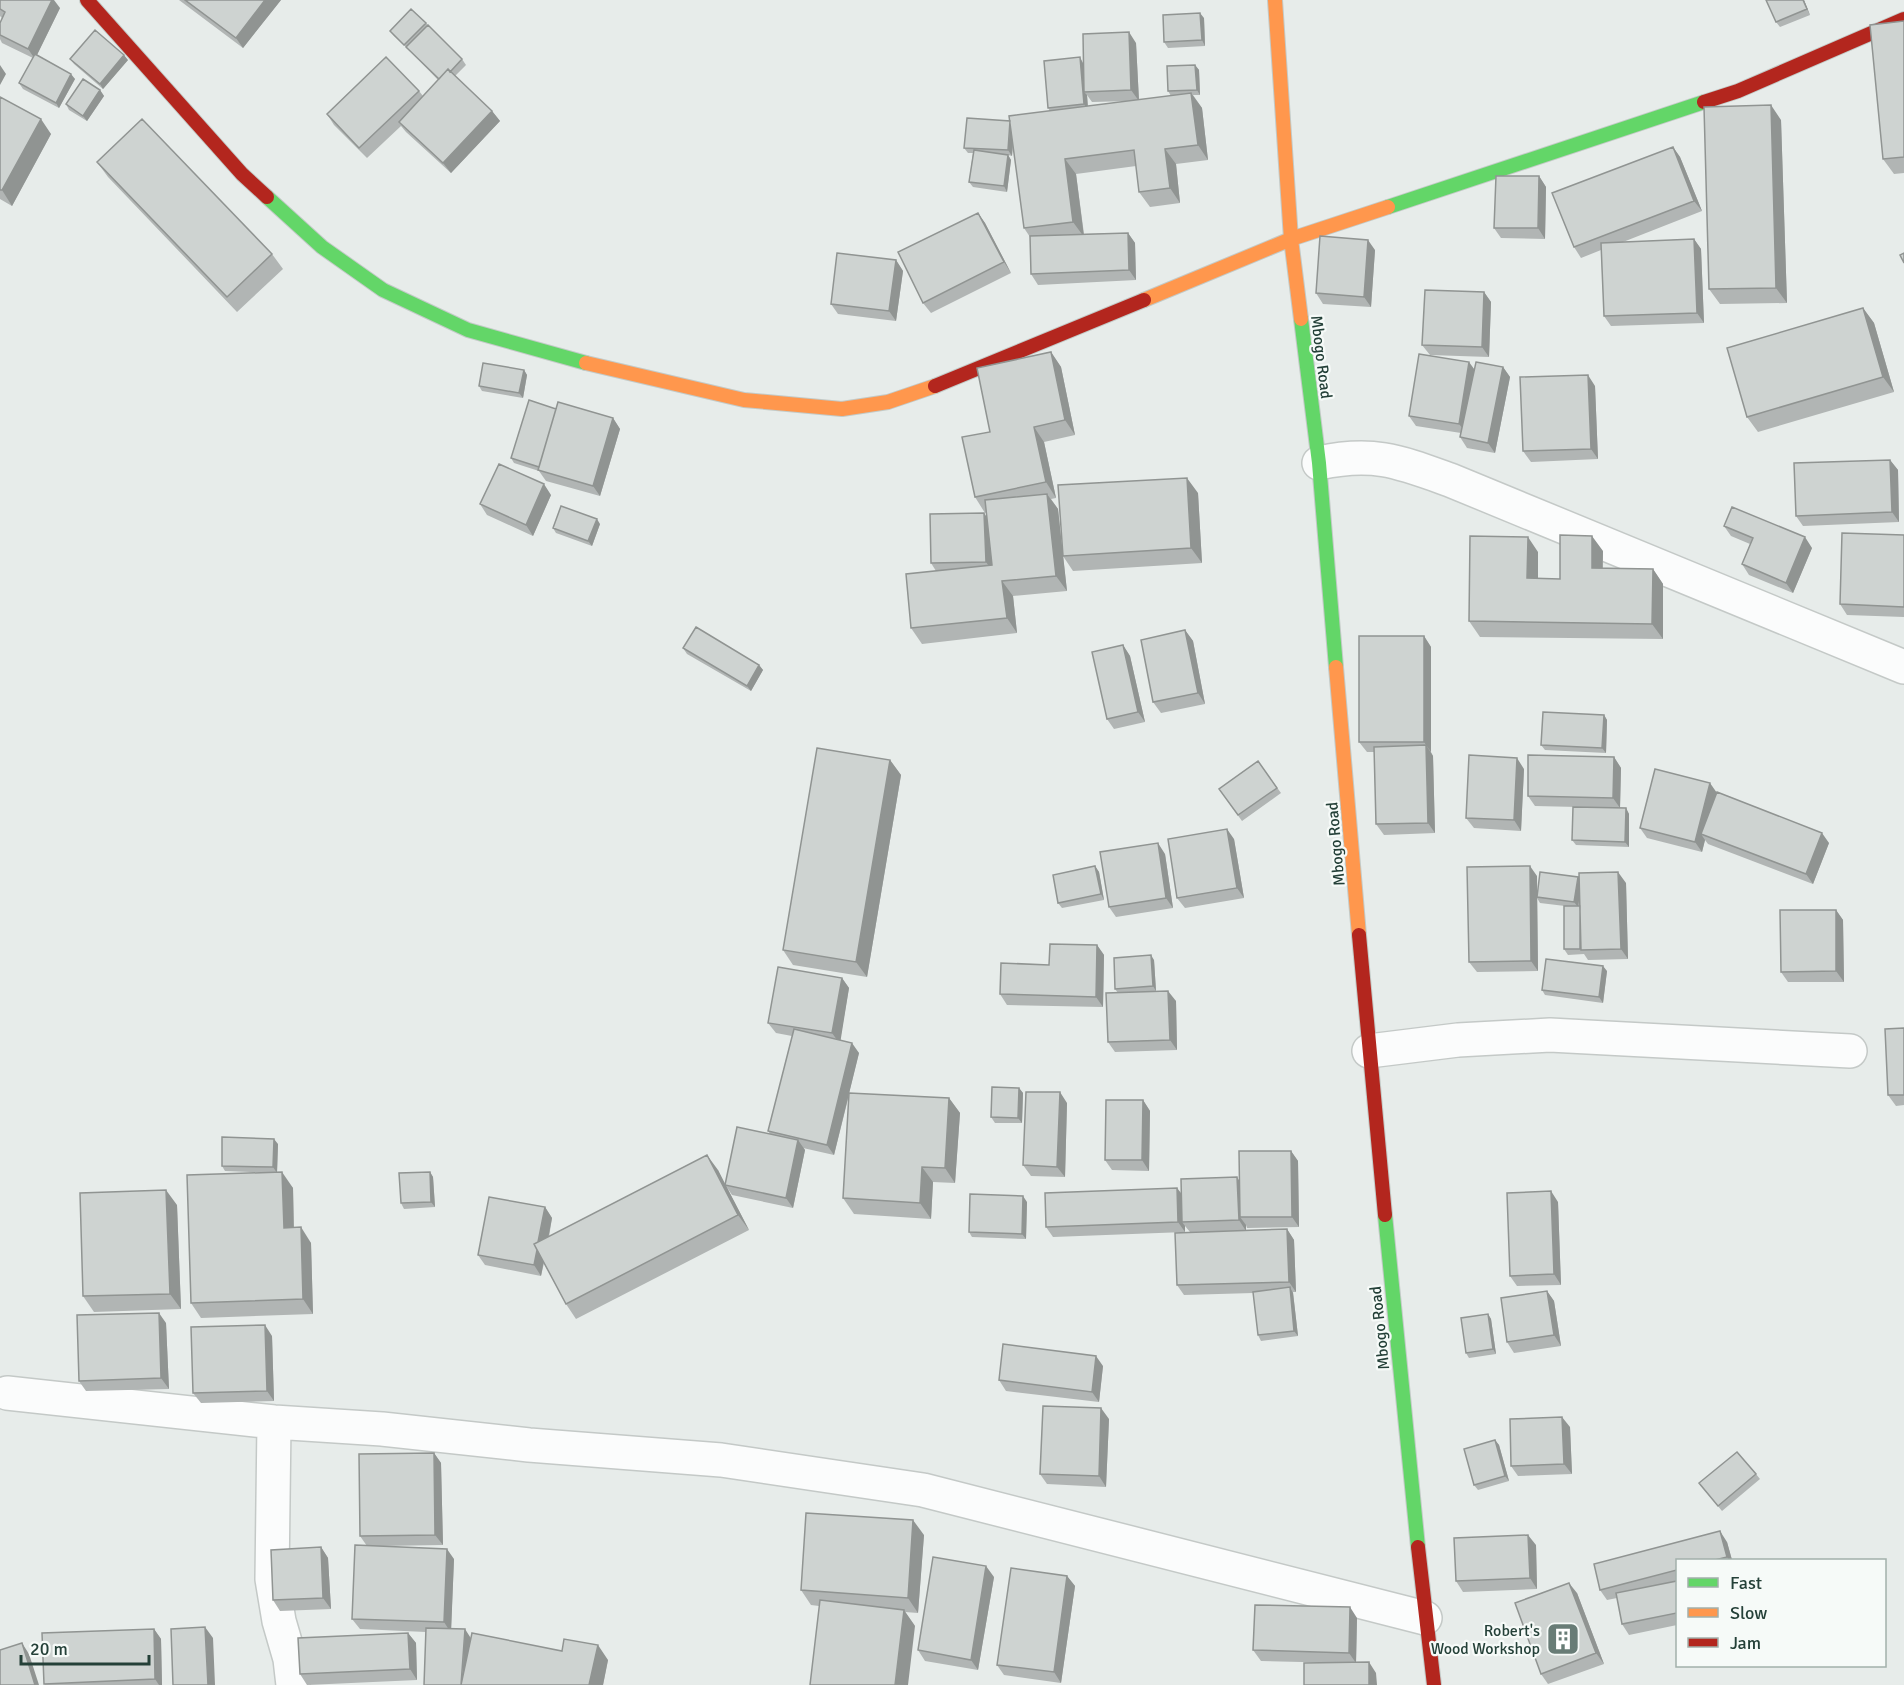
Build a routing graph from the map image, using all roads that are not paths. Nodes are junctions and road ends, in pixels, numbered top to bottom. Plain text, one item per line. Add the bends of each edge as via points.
1 (87, 0) edge
2 (1275, 0) edge
3 (1904, 19) edge
4 (1291, 239) junction
5 (1319, 463) junction
6 (1904, 667) edge
7 (1369, 1051) junction
8 (1850, 1051) dead end
9 (8, 1394) dead end
10 (274, 1422) junction
11 (1425, 1618) junction
12 (293, 1685) edge
13 (1434, 1685) edge

1 - 4 street via 242,174 322,247 383,290 468,330 744,400 843,409 888,402 929,389
2 - 4 street, Mbogo Road
3 - 4 street via 1738,91
4 - 5 street, Mbogo Road
5 - 6 street via 1342,458 1378,458 1408,465
5 - 7 street, Mbogo Road
7 - 8 street via 1458,1040 1550,1035
7 - 11 street, Mbogo Road
9 - 10 street
10 - 11 street via 721,1460 923,1490
10 - 12 street via 272,1579
11 - 13 street, Mbogo Road

